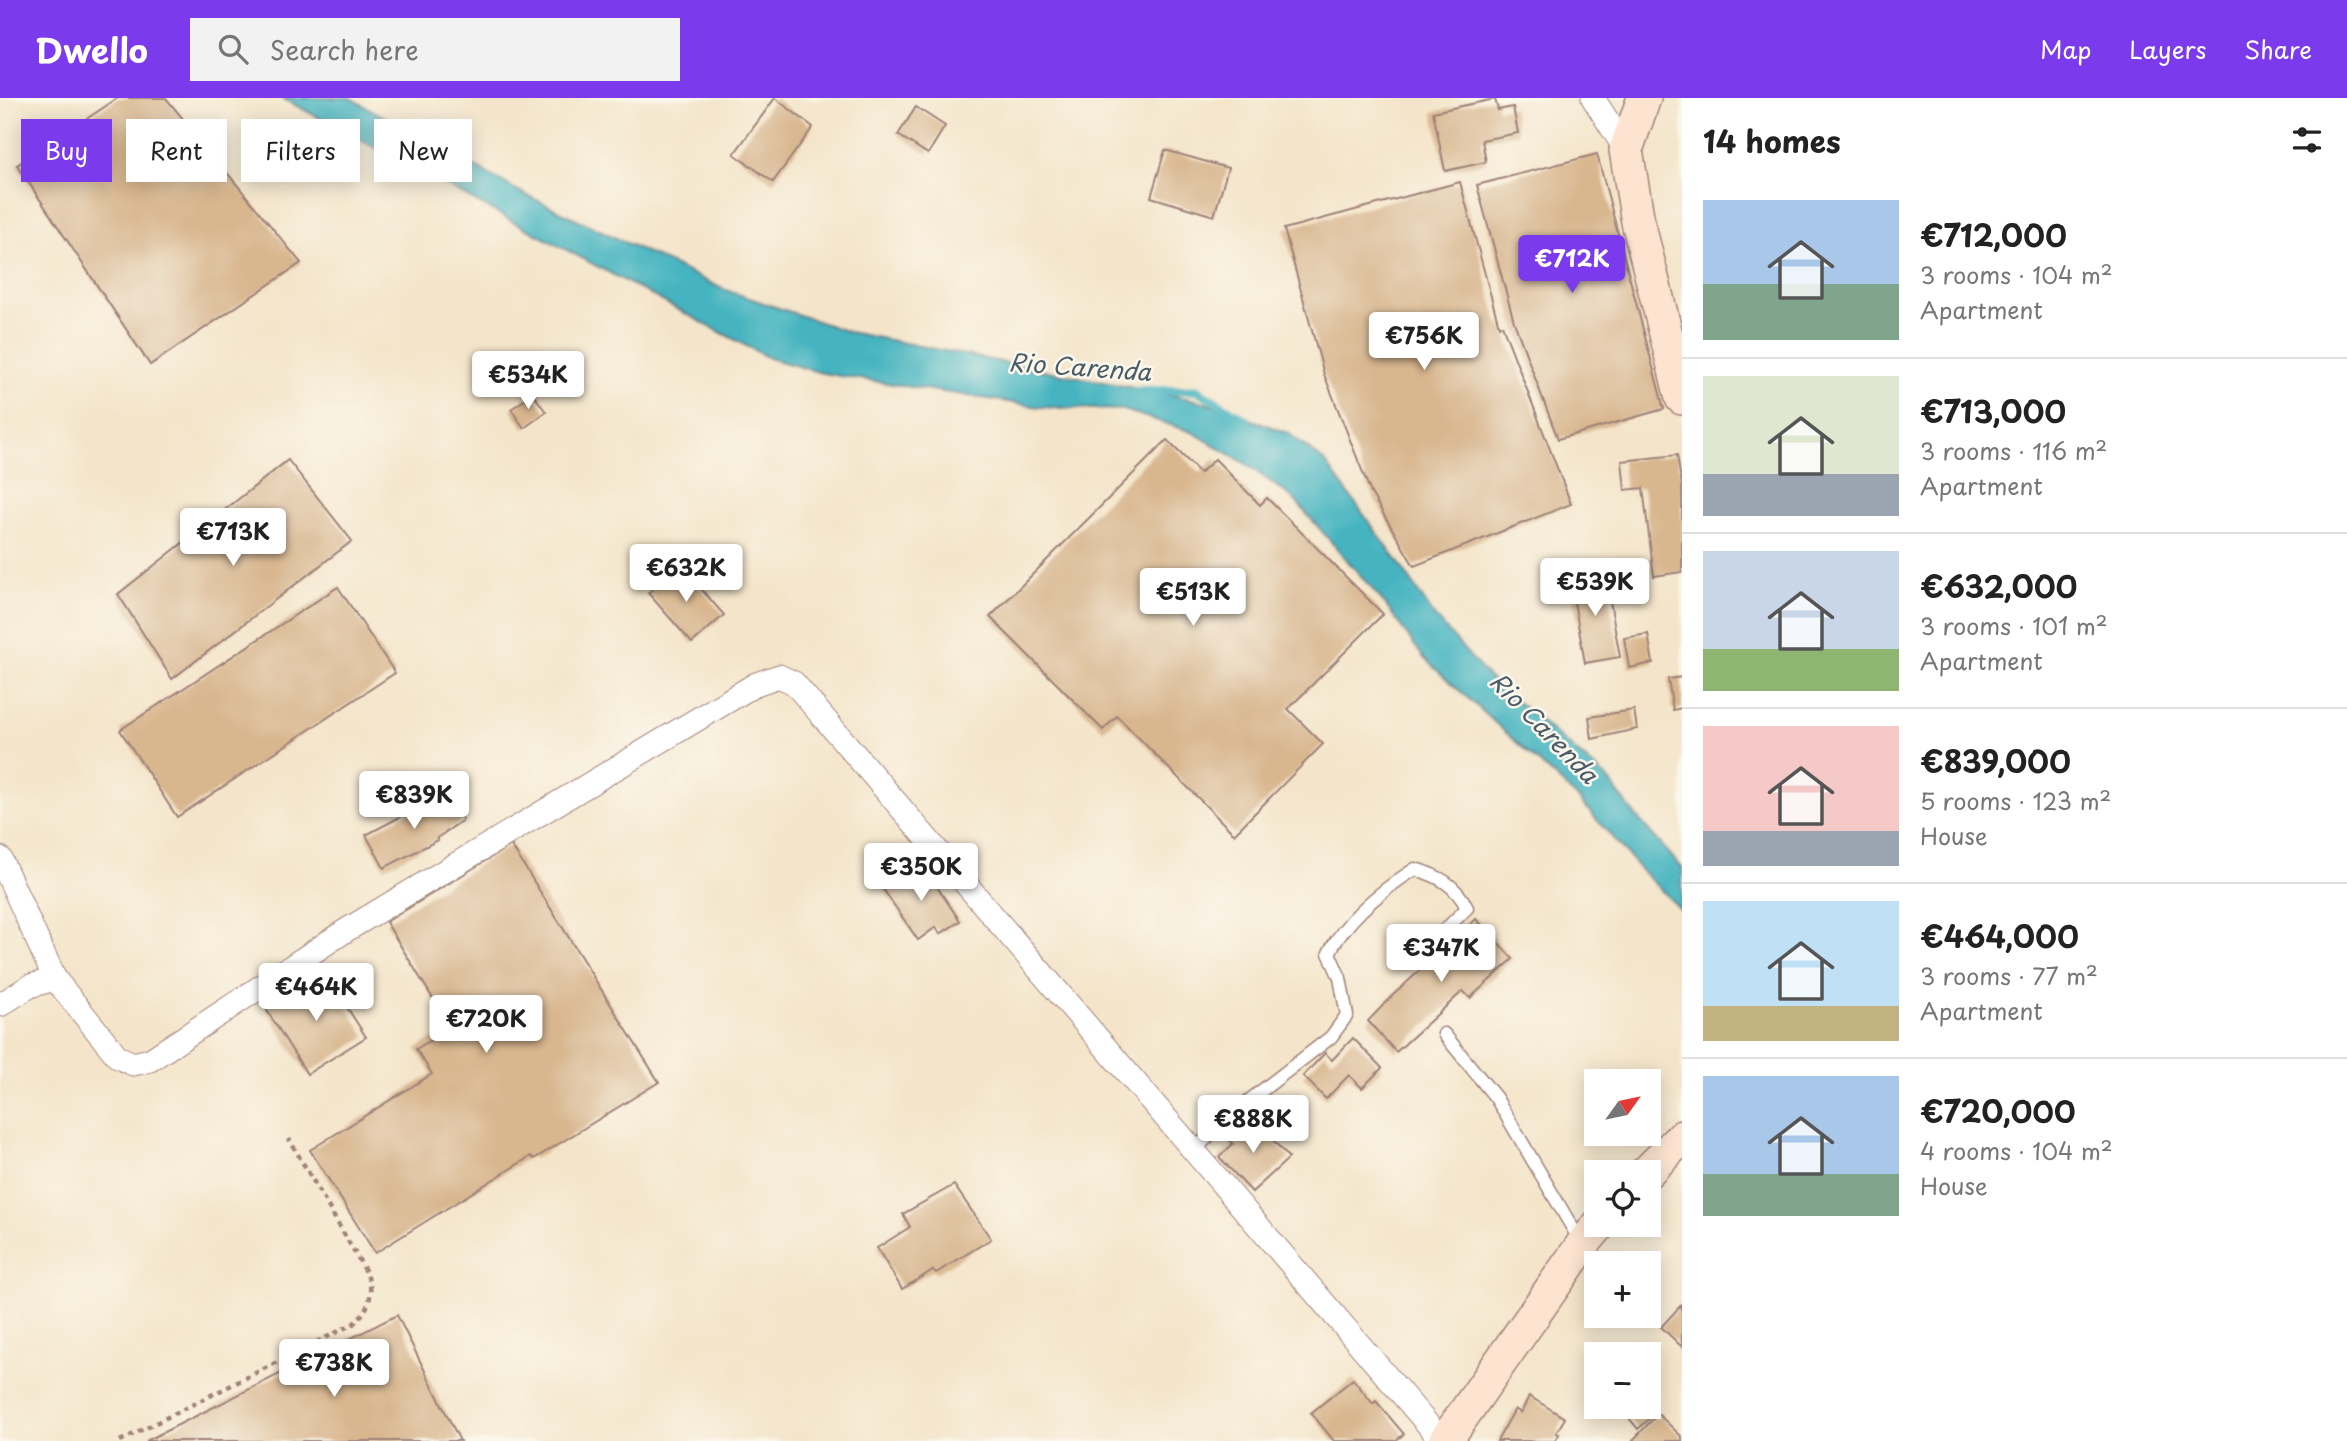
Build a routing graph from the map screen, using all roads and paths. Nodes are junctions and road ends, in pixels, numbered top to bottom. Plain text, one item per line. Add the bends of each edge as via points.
1 (1593, 98) edge
2 (1644, 98) edge
3 (1626, 150) junction
4 (1682, 398) edge
5 (0, 858) edge
6 (1443, 932) dead end
7 (55, 979) junction
8 (0, 1005) edge
9 (1444, 1034) dead end
10 (1682, 1137) edge
11 (289, 1139) dead end
12 (1195, 1150) junction
13 (1659, 1160) edge
14 (1584, 1225) edge
15 (1590, 1237) edge
16 (120, 1441) edge
17 (1444, 1441) edge

1 - 3 street
2 - 3 street
3 - 4 street via 1638,222
5 - 7 street
6 - 12 lane via 1467,908 1461,894 1439,876 1415,869 1392,883 1340,932 1329,953 1340,978 1347,1015 1331,1037 1224,1120
7 - 8 street via 30,986
7 - 12 street via 118,1057 133,1064 150,1060 345,931 756,684 779,676 794,683
9 - 14 lane via 1496,1098
10 - 13 street
11 - 16 path via 366,1272 371,1295 368,1306 353,1324
12 - 17 street
15 - 17 street

